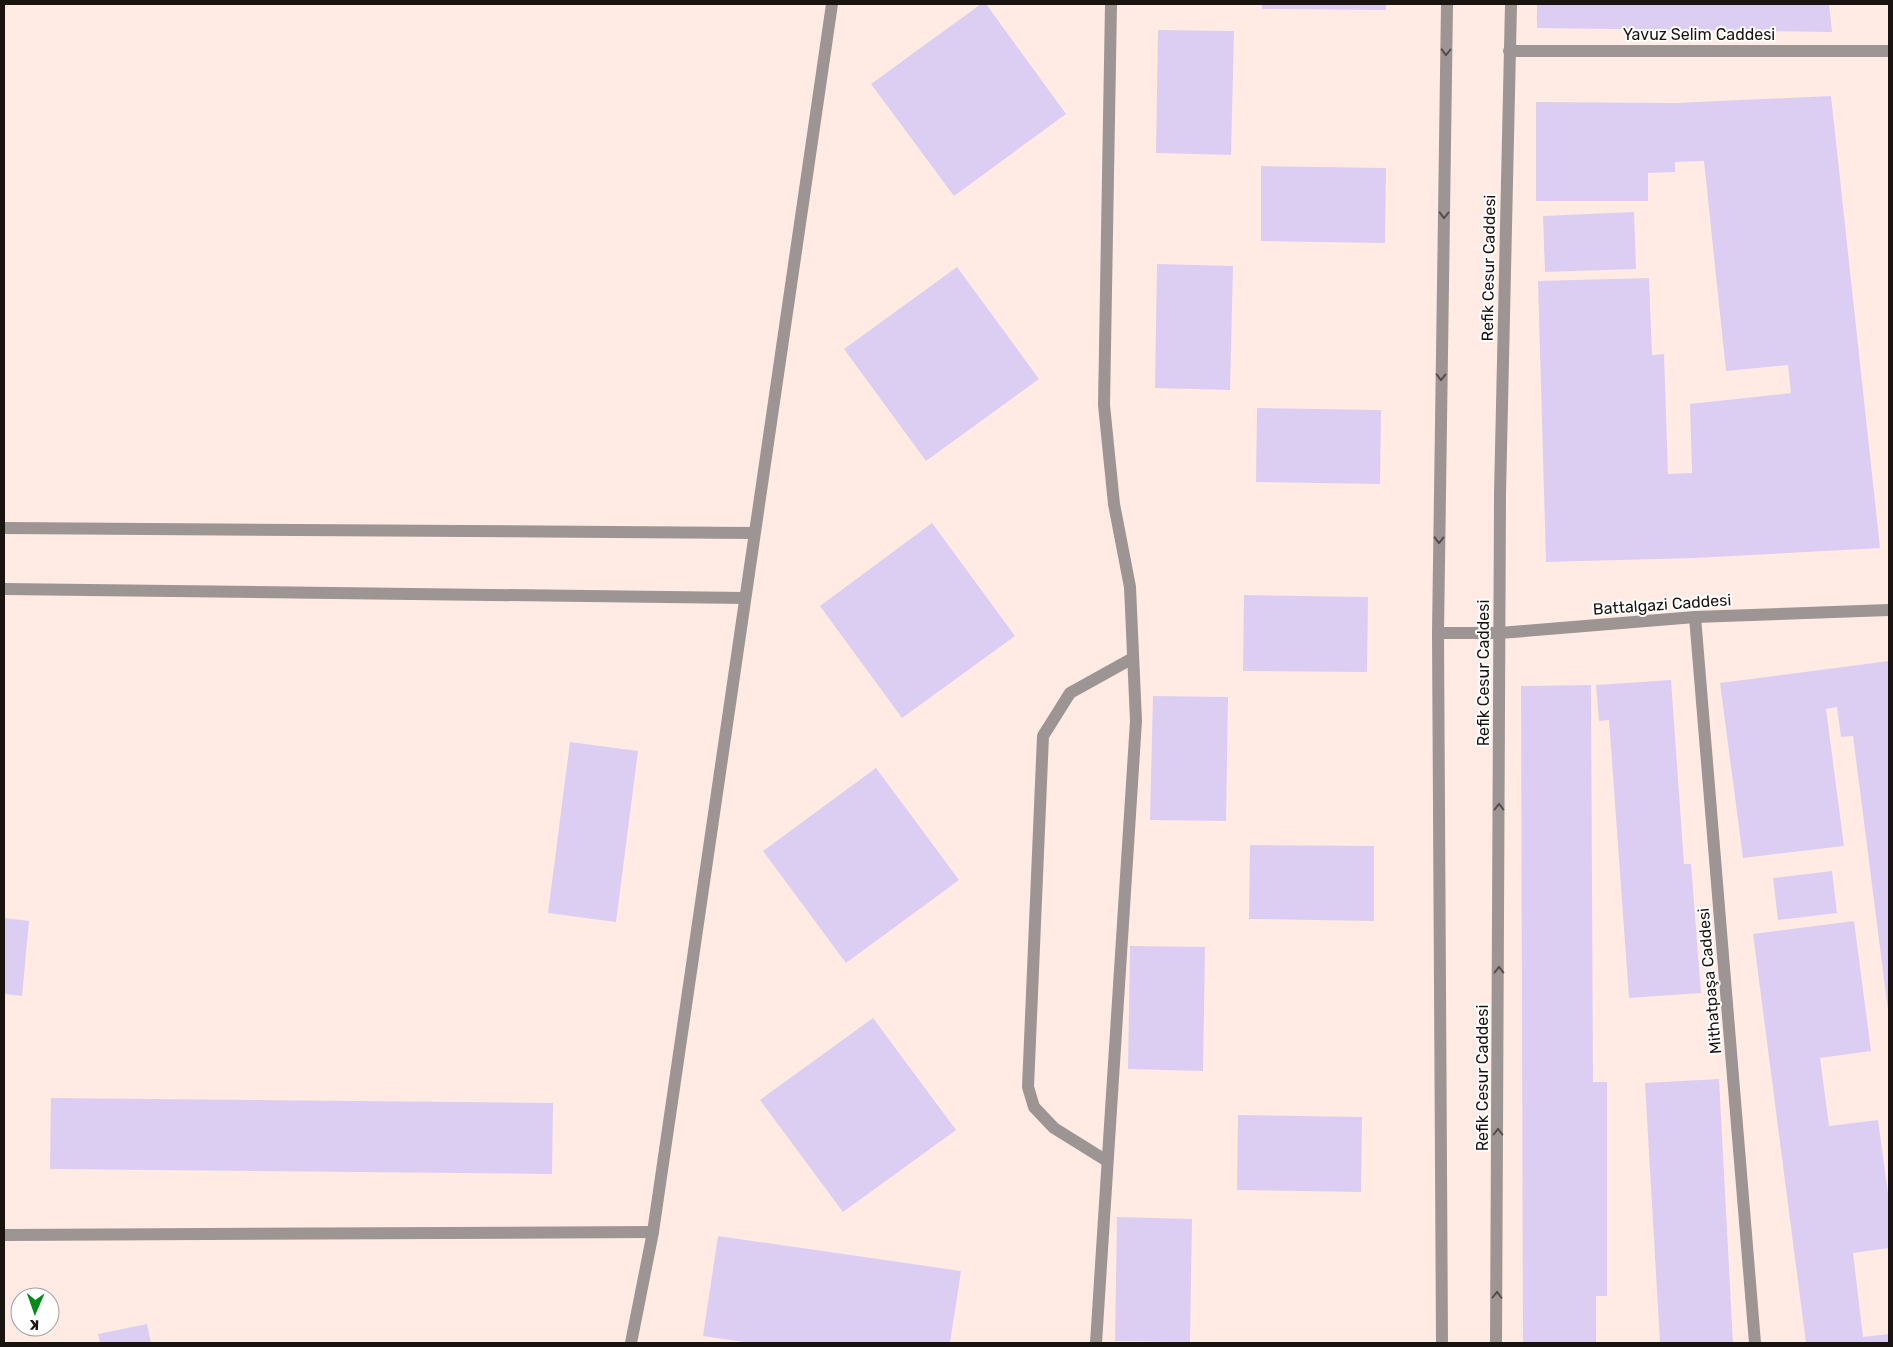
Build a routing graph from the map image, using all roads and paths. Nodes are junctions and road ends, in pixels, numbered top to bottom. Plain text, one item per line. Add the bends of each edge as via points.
1 (832, 4) edge
2 (1111, 4) edge
3 (1447, 4) edge
4 (1510, 4) edge
5 (1510, 51) junction
6 (1889, 51) edge
7 (4, 528) edge
8 (754, 533) junction
9 (4, 589) edge
10 (745, 598) junction
11 (1889, 610) edge
12 (1695, 617) junction
13 (1438, 632) junction
14 (1500, 633) junction
15 (1133, 658) junction
16 (1107, 1161) junction
17 (653, 1232) junction
18 (4, 1235) edge
19 (631, 1343) edge
20 (1096, 1343) edge
21 (1442, 1343) edge
22 (1496, 1343) edge
23 (1756, 1343) edge

1 - 8 street
2 - 15 street via 1104,405 1114,504 1130,587
3 -> 13 street
4 - 5 street, Refik Cesur Caddesi
5 - 6 street, Yavuz Selim Caddesi
5 - 14 street, Refik Cesur Caddesi
7 - 8 street
8 - 10 street
9 - 10 street
10 - 17 street
11 - 12 street, Battalgazi Caddesi
12 - 14 street, Battalgazi Caddesi
12 - 23 street, Mithatpaşa Caddesi
13 - 14 street, Battalgazi Caddesi
13 - 21 street
22 -> 14 street, Refik Cesur Caddesi
15 - 16 street via 1136,721
15 - 16 street via 1070,693 1043,736 1028,1086 1034,1107 1054,1128
16 - 20 street
17 - 18 street
17 - 19 street

